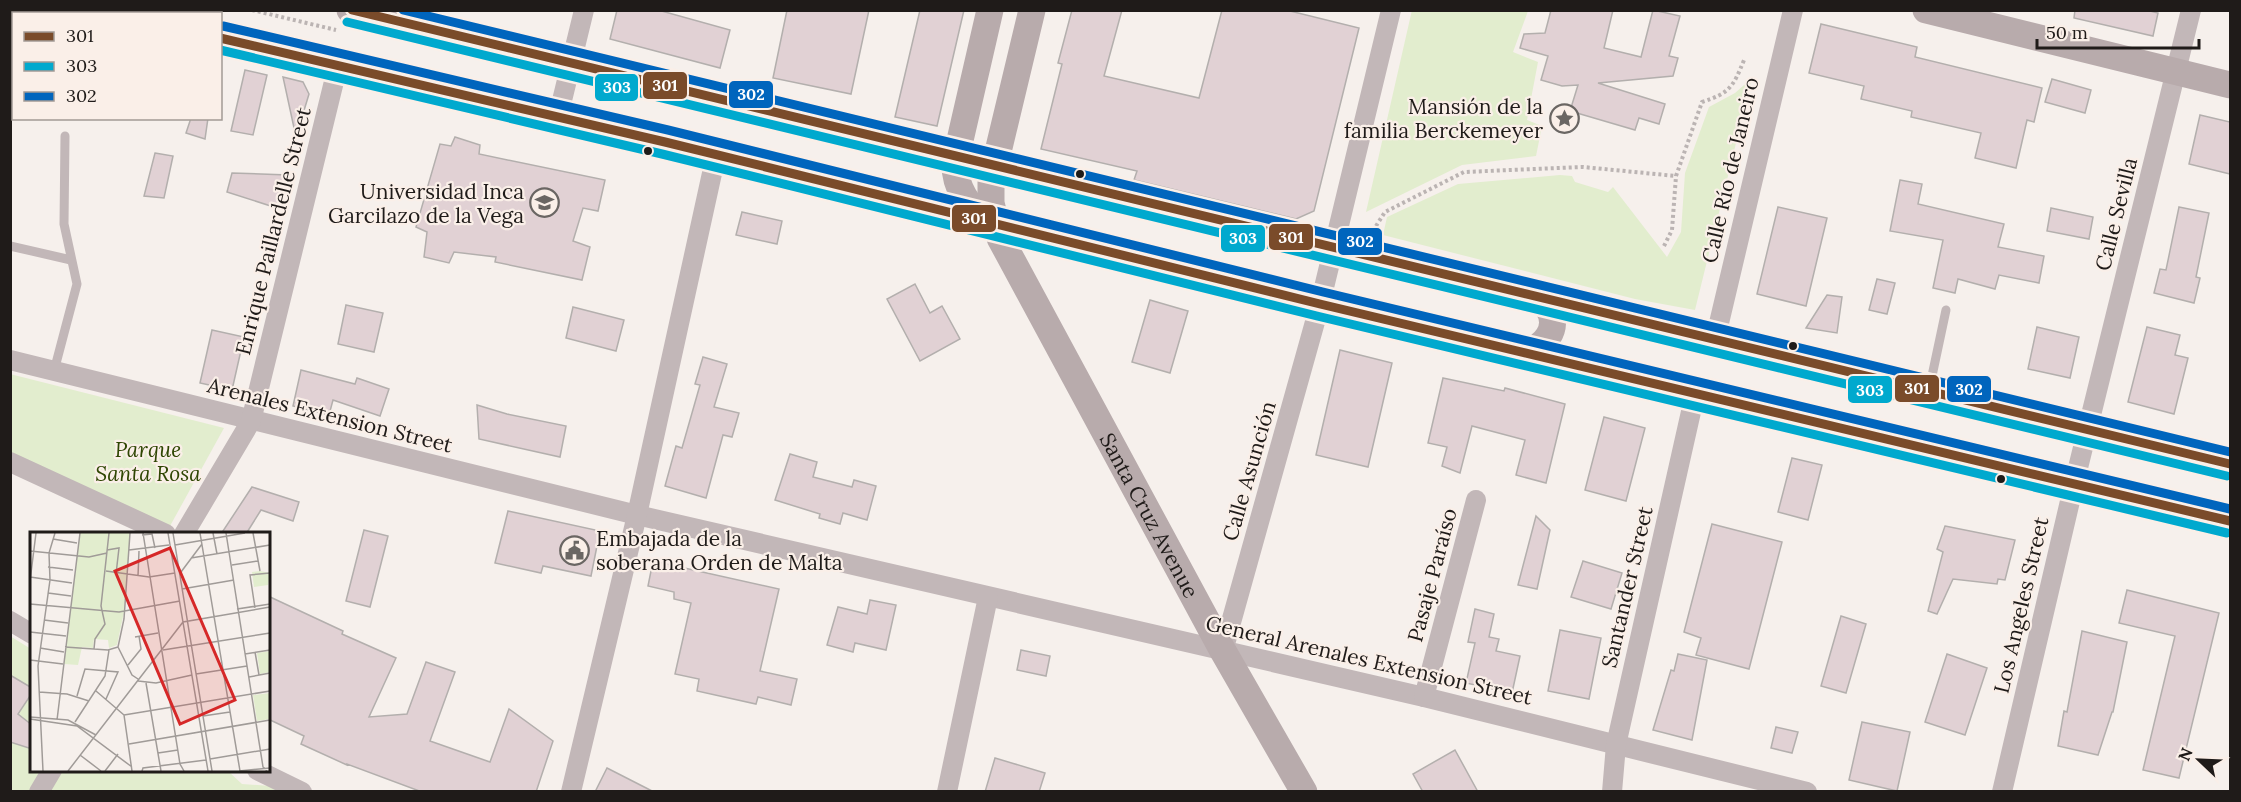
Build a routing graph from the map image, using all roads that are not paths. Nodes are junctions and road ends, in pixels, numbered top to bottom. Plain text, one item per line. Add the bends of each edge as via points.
1 (584, 10) edge
2 (990, 10) edge
3 (1032, 10) edge
4 (1391, 10) edge
5 (1792, 10) edge
6 (1926, 10) edge
7 (2191, 10) edge
8 (361, 12) edge
9 (222, 38) edge
10 (571, 64) junction
11 (338, 65) junction
12 (2177, 72) junction
13 (2230, 85) edge
14 (558, 117) junction
15 (65, 136) dead end
16 (716, 155) junction
17 (956, 157) junction
18 (993, 167) junction
19 (993, 228) junction
20 (10, 246) edge
21 (1332, 248) junction
22 (71, 260) junction
23 (1538, 297) junction
24 (1320, 304) junction
25 (1946, 310) dead end
26 (1715, 340) junction
27 (1523, 352) junction
28 (10, 360) edge
29 (54, 370) junction
30 (1929, 391) junction
31 (1695, 394) junction
32 (251, 421) junction
33 (2087, 430) junction
34 (10, 462) edge
35 (2230, 464) edge
36 (2074, 484) junction
37 (1476, 500) dead end
38 (637, 515) junction
39 (2230, 521) edge
40 (162, 532) edge
41 (185, 532) edge
42 (988, 597) junction
43 (10, 621) edge
44 (30, 633) edge
45 (1223, 651) junction
46 (1424, 697) junction
47 (1616, 745) junction
48 (51, 772) edge
49 (259, 772) edge
50 (39, 792) edge
51 (302, 792) edge
52 (572, 792) edge
53 (947, 792) edge
54 (1304, 792) edge
55 (1612, 792) edge
56 (1807, 792) edge
57 (2002, 792) edge

1 - 10 street
2 - 17 main road
3 - 18 main road
4 - 21 street, Calle Asunción
5 - 26 street, Calle Río de Janeiro
6 - 12 main road
7 - 12 street, Calle Sevilla
8 - 10 main road
9 - 11 main road
10 - 14 street
10 - 17 main road
11 - 14 main road
11 - 32 street, Enrique Paillardelle Street
12 - 13 main road
12 - 33 street, Calle Sevilla
14 - 16 main road
15 - 22 lane via 64,224
16 - 19 main road
16 - 38 street
17 - 18 main road
17 - 19 main road via 959,188
18 - 19 main road
18 - 21 main road
19 - 24 main road
19 - 45 main road, Santa Cruz Avenue
20 - 22 lane
21 - 23 main road
21 - 24 street, Calle Asunción
22 - 29 lane via 77,284
23 - 26 main road
23 - 27 main road via 1549,308 1551,333 1538,348
24 - 27 main road
24 - 45 street, Calle Asunción
25 - 30 lane
26 - 30 main road
27 - 31 main road
28 - 29 street, Arenales Extension Street
29 - 32 street, Arenales Extension Street
30 - 33 main road
31 - 36 main road
31 - 47 street, Santander Street
32 - 38 street, Arenales Extension Street
32 - 41 street, Enrique Paillardelle Street
33 - 35 main road
33 - 36 street, Los Angeles Street
34 - 40 street
36 - 39 main road
36 - 57 street, Los Angeles Street
37 - 46 street, Pasaje Paraíso
38 - 42 street, General Arenales Extension Street
38 - 52 street
42 - 45 street, General Arenales Extension Street
42 - 53 street
43 - 44 street
45 - 46 street, General Arenales Extension Street
45 - 54 main road, Santa Cruz Avenue
46 - 47 street, General Arenales Extension Street
47 - 55 street, Santander Street
47 - 56 street, General Arenales Extension Street
48 - 50 street
49 - 51 street

